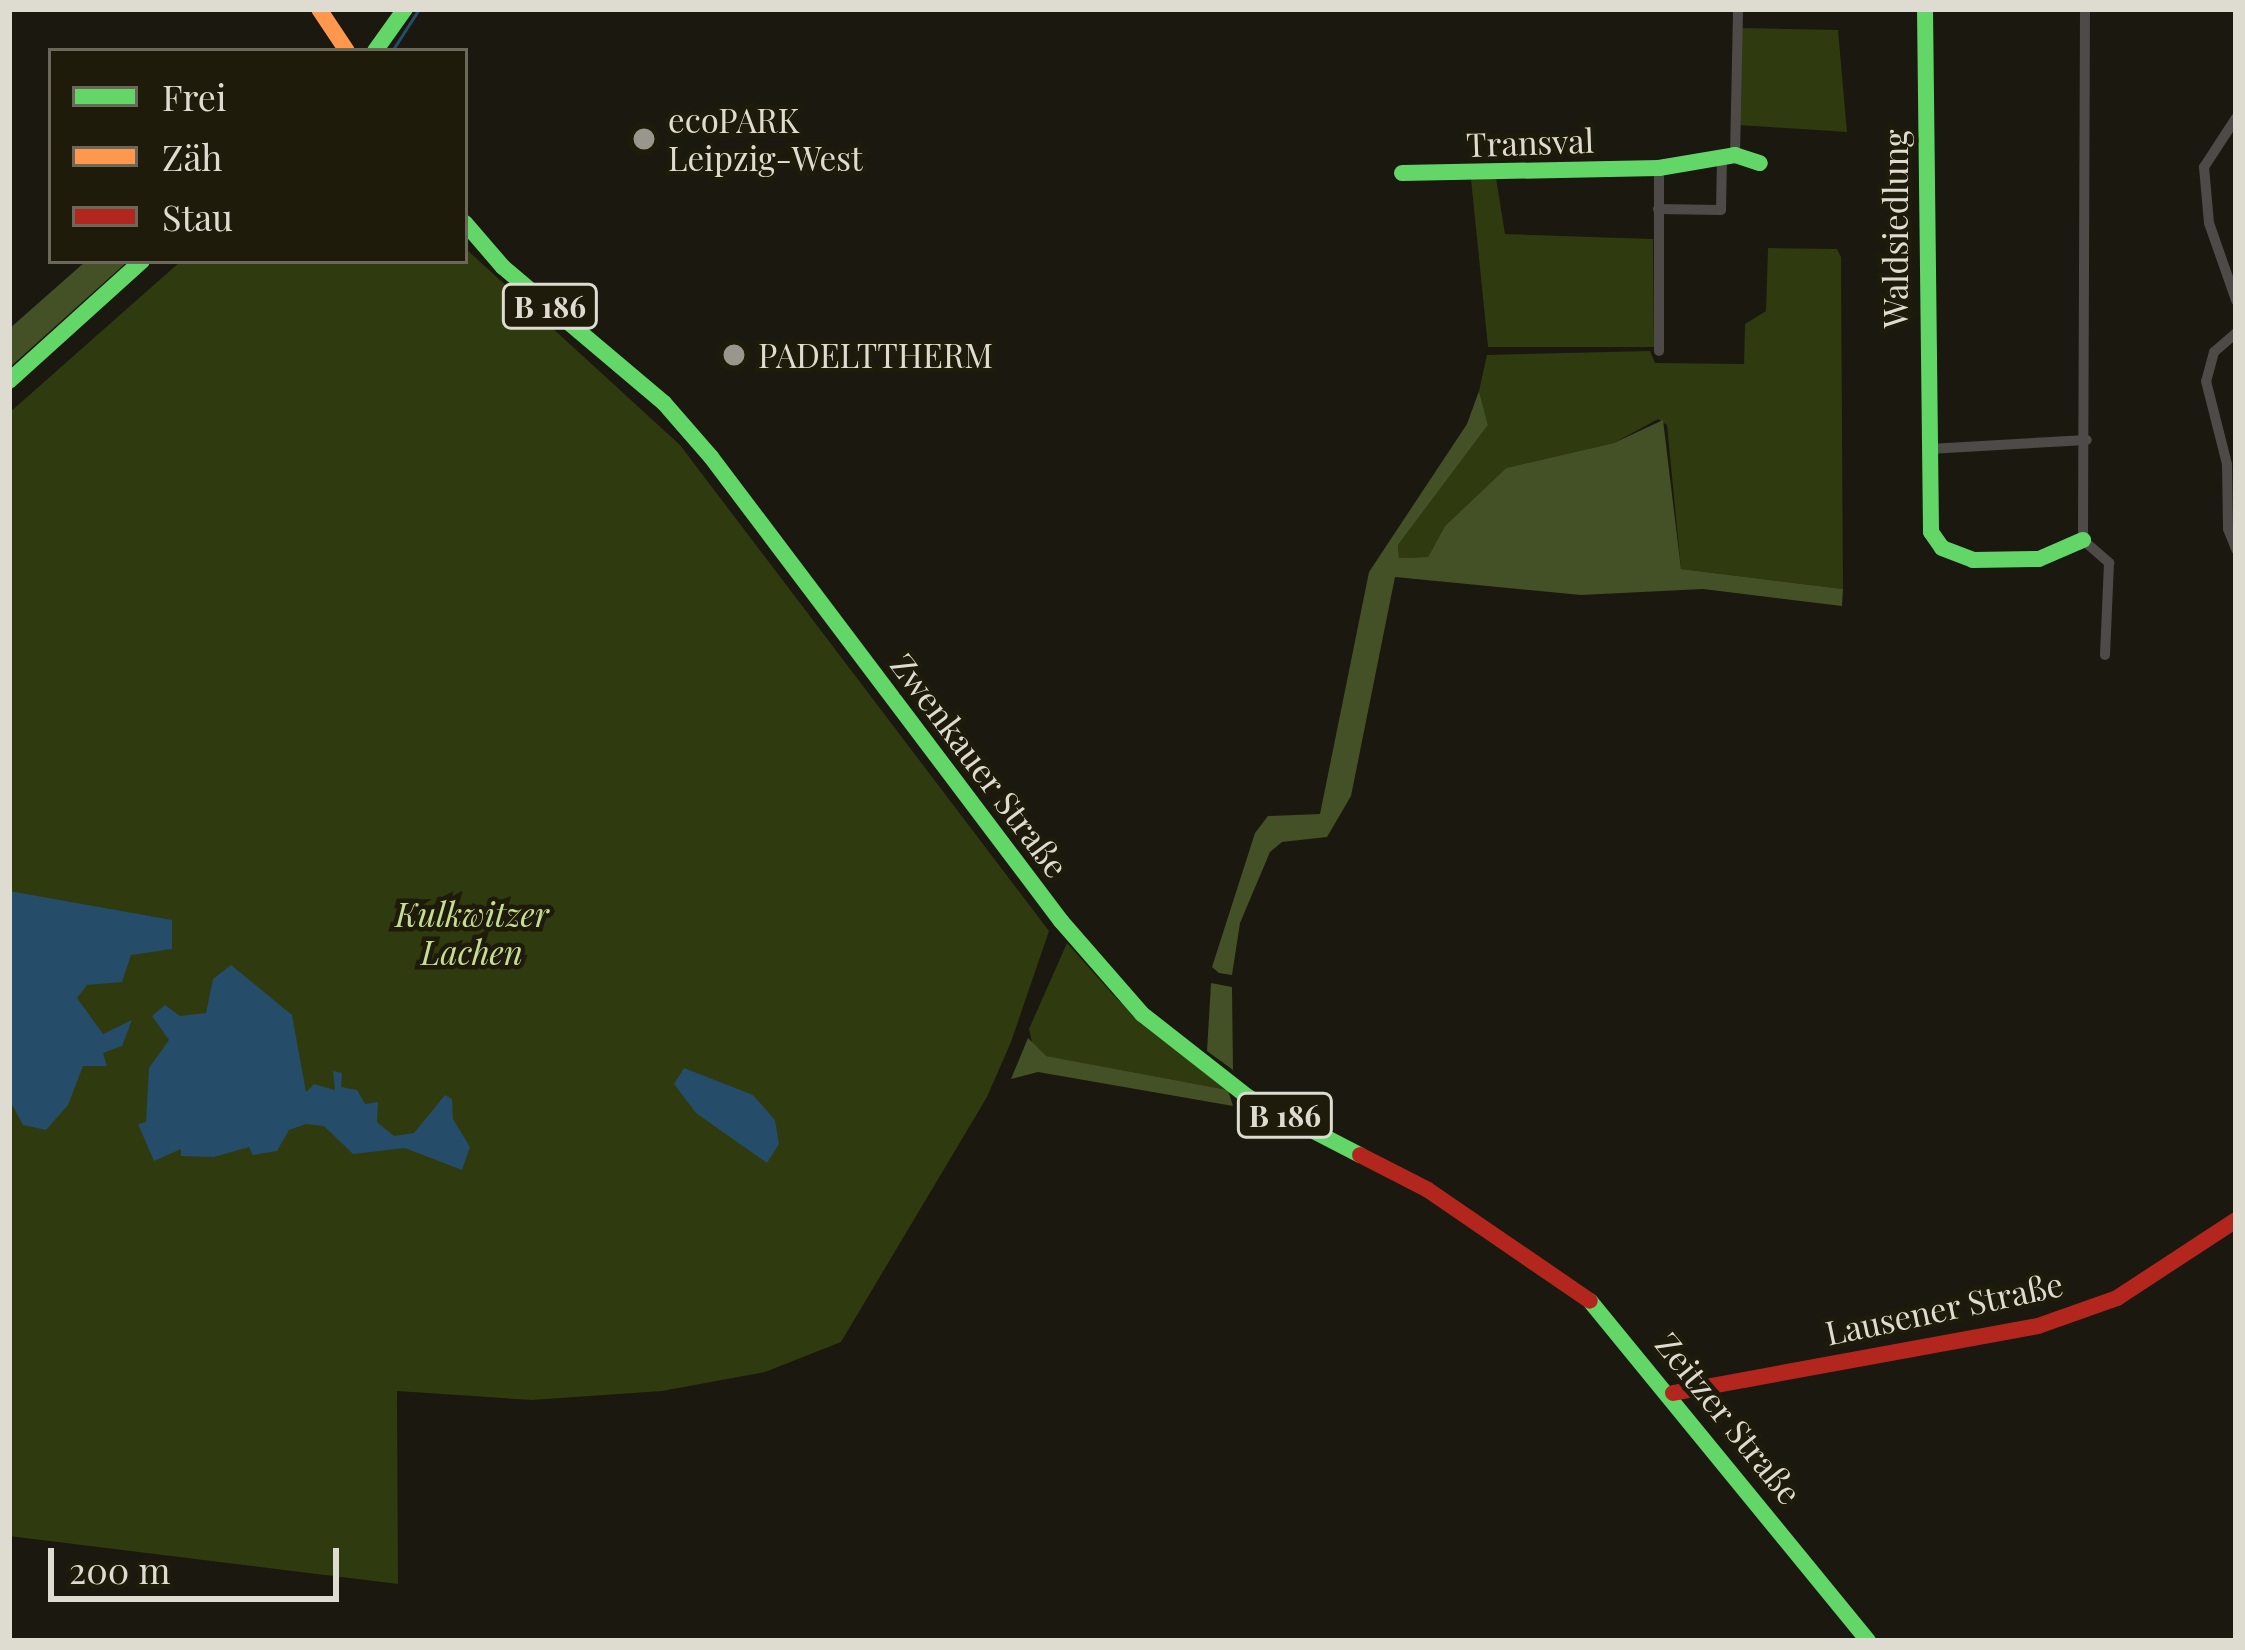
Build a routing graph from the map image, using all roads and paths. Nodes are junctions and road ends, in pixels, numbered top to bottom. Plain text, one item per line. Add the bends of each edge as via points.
1 (319, 9) edge
2 (405, 9) edge
3 (1738, 9) edge
4 (1924, 9) edge
5 (2085, 9) edge
6 (344, 48) edge
7 (377, 48) edge
8 (2236, 118) edge
9 (1729, 156) junction
10 (1760, 163) dead end
11 (1659, 168) junction
12 (1402, 173) dead end
13 (1658, 209) junction
14 (468, 226) edge
15 (139, 264) edge
16 (2236, 300) edge
17 (2236, 333) edge
18 (1658, 351) dead end
19 (9, 381) edge
20 (2086, 440) junction
21 (1925, 448) junction
22 (2083, 540) junction
23 (2236, 549) edge
24 (2105, 655) dead end
25 (2236, 1220) edge
26 (1526, 1250) joint
27 (1678, 1401) junction
28 (1868, 1641) edge

1 - 6 main road
2 - 7 main road
3 - 9 street
4 - 21 main road, Waldsiedlung
5 - 20 street
8 - 16 street via 2204,167 2213,240
9 - 10 main road, Transval
9 - 11 main road, Transval
9 - 13 street via 1721,210
11 - 12 main road, Transval
11 - 13 street
13 - 18 street
14 - 26 main road, Zwenkauer Straße / B 186 via 503,267 664,403 722,469 1058,917 1142,1014 1248,1096
15 - 19 main road
17 - 23 street via 2214,352 2206,381 2227,464
20 - 21 street
20 - 22 street
21 - 22 main road, Waldsiedlung via 1931,532 1957,557 2039,560
22 - 24 street via 2109,563
25 - 27 main road, Lausener Straße via 2116,1298 2038,1326 1713,1384
26 - 27 main road, Zeitzer Straße / B 186 via 1586,1296
27 - 28 main road, Zeitzer Straße / B 186

